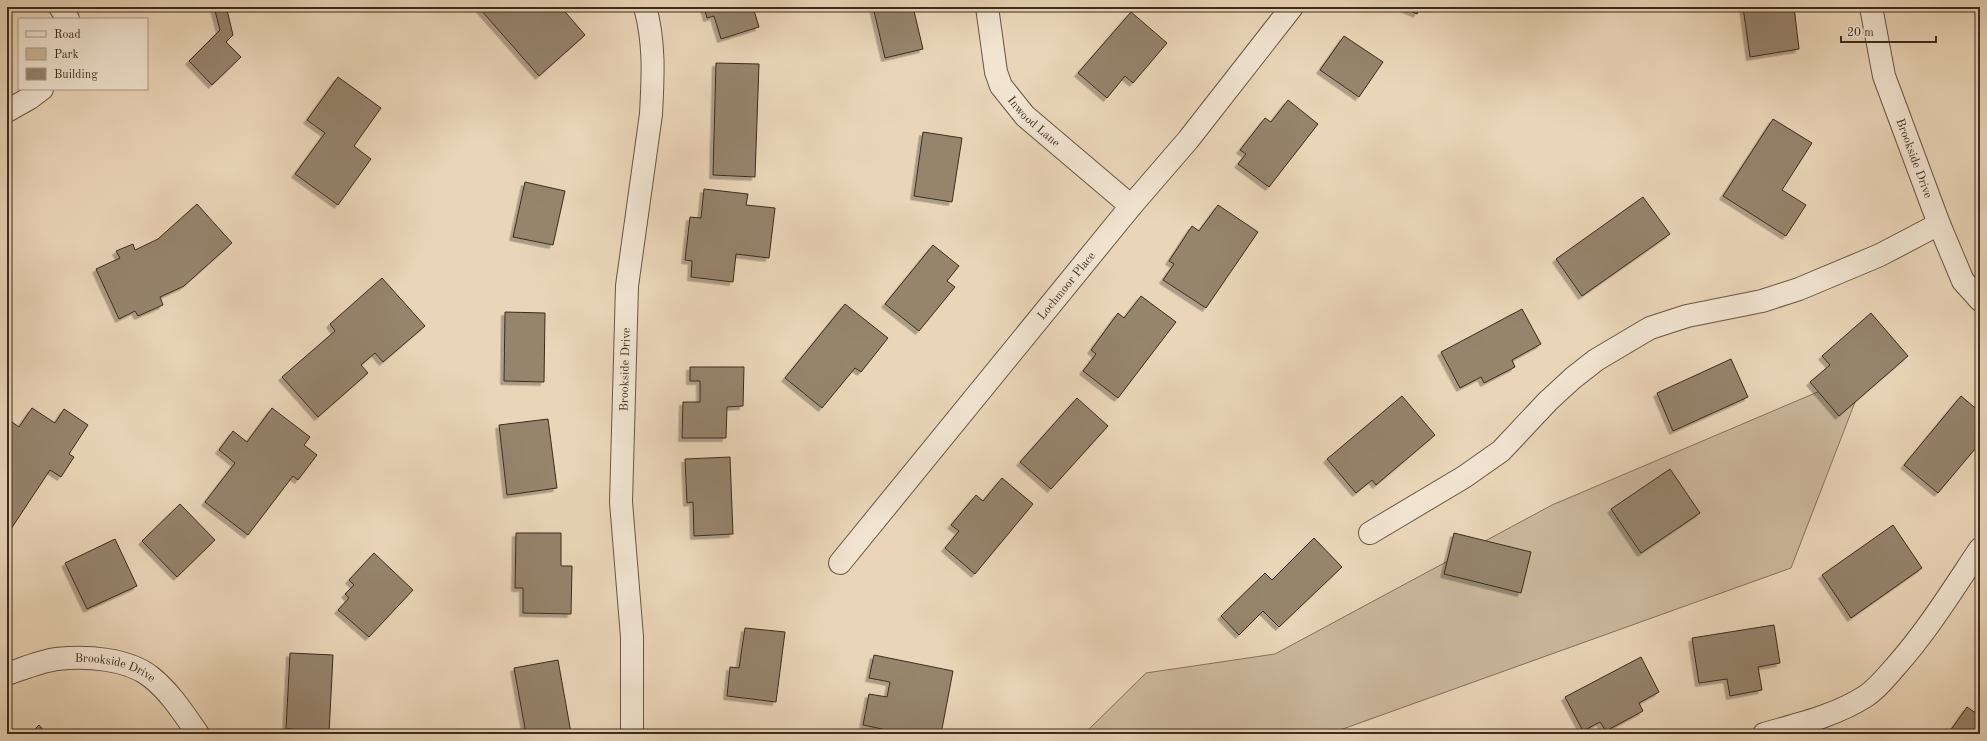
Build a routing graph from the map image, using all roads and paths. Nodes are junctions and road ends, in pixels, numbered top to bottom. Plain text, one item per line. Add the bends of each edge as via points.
1 (60, 7) edge
2 (645, 7) edge
3 (987, 7) edge
4 (1292, 7) edge
5 (1872, 7) edge
6 (67, 18) edge
7 (40, 90) edge
8 (7, 111) edge
9 (1131, 206) junction
10 (1939, 224) junction
11 (1980, 300) edge
12 (1370, 533) dead end
13 (1980, 549) edge
14 (840, 563) dead end
15 (7, 674) edge
16 (198, 734) edge
17 (632, 734) edge
18 (1764, 734) edge

1 - 6 street
2 - 17 street, Brookside Drive via 654,60 653,82 651,114 627,286 621,502 632,637
3 - 9 street, Inwood Lane via 996,72 1001,86 1025,116
4 - 9 street, Lochmoor Place via 1188,140
5 - 10 street, Brookside Drive via 1884,76
7 - 8 street
9 - 14 street, Lochmoor Place
10 - 11 street, Brookside Drive via 1963,280
10 - 12 street via 1872,258 1799,289 1762,301 1687,316 1650,328 1596,360 1573,378 1501,451 1464,477
13 - 18 street via 1918,641 1868,695 1823,717
15 - 16 street, Brookside Drive via 56,659 97,659 133,666 165,689

